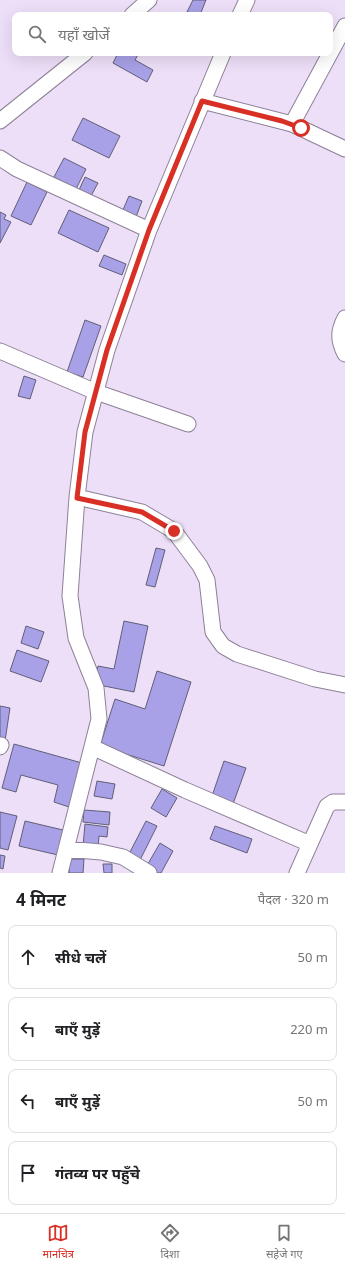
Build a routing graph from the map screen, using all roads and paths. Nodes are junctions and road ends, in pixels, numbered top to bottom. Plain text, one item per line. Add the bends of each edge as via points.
1 (150, 0) edge
2 (247, 0) edge
3 (136, 12) edge
4 (241, 12) edge
5 (345, 26) edge
6 (333, 48) edge
7 (81, 56) edge
8 (222, 56) edge
9 (329, 56) edge
10 (202, 101) junction
11 (0, 121) edge
12 (292, 124) junction
13 (345, 149) edge
14 (0, 158) edge
15 (149, 230) junction
16 (345, 318) edge
17 (0, 351) edge
18 (345, 354) edge
19 (96, 392) junction
20 (188, 424) dead end
21 (77, 498) junction
22 (345, 685) edge
23 (92, 747) junction
24 (345, 802) edge
25 (310, 844) junction
26 (66, 849) junction
27 (60, 873) edge
28 (149, 873) edge
29 (297, 873) edge

1 - 3 street
2 - 4 street
5 - 6 street
7 - 11 street
8 - 10 street
9 - 12 street
10 - 12 street
10 - 15 street
12 - 13 street
14 - 15 street via 17,169
15 - 19 street via 107,350
16 - 18 street via 339,336
17 - 19 street
19 - 20 street
19 - 21 street via 85,432
21 - 22 street via 142,512 174,531 200,566 207,580 213,632 223,646 237,654 315,679
21 - 23 street via 70,596 76,638 96,688 99,718
23 - 25 street
23 - 26 street
24 - 25 street via 333,802 327,806
25 - 29 street
26 - 27 street
26 - 28 street via 123,857

